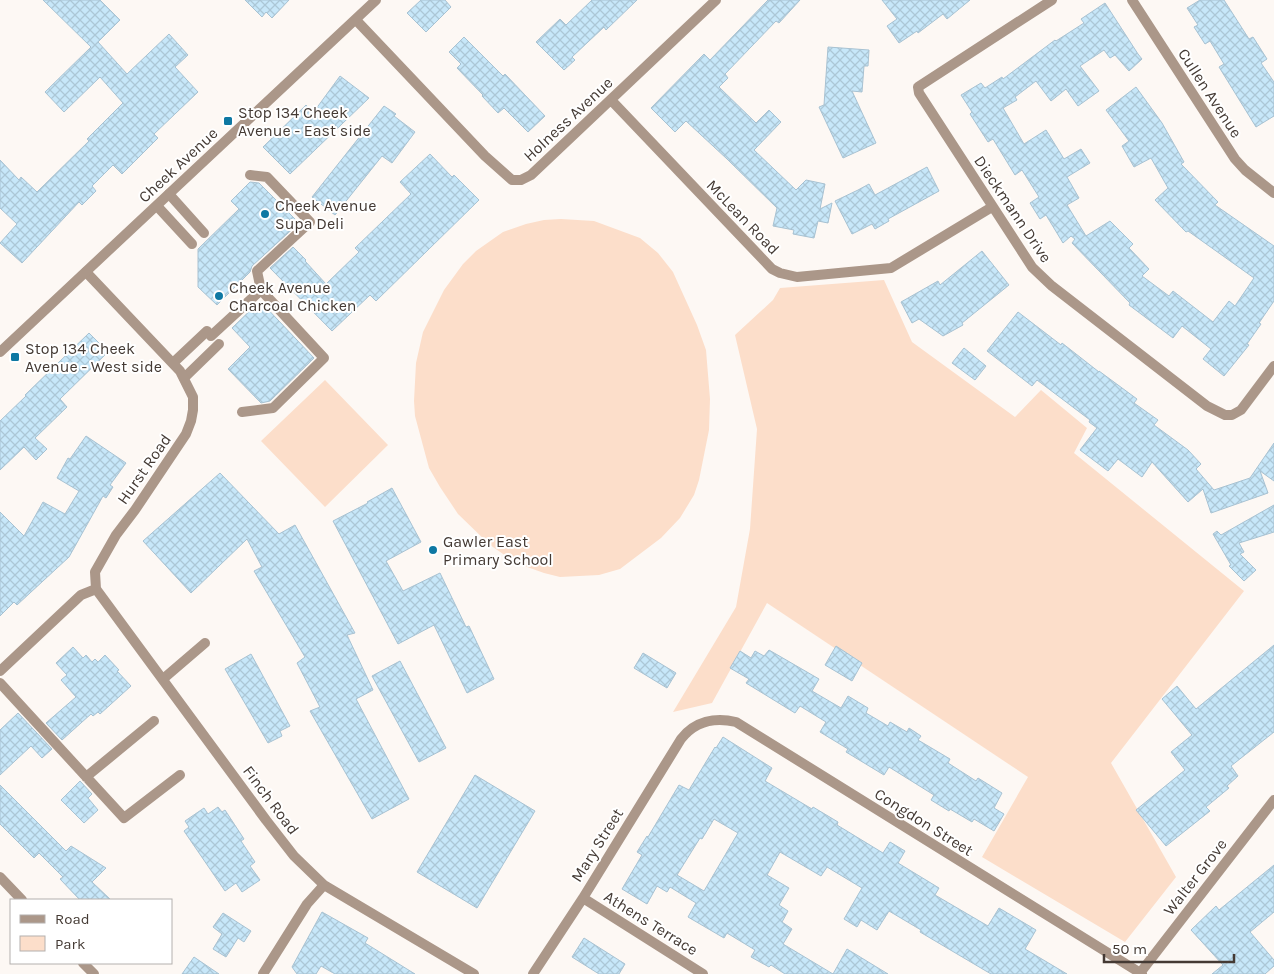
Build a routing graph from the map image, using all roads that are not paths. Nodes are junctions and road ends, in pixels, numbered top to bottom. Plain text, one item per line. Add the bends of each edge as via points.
1 (376, 0) edge
2 (716, 0) edge
3 (1052, 0) edge
4 (1132, 0) edge
5 (356, 20) junction
6 (611, 100) junction
7 (250, 175) dead end
8 (1274, 193) edge
9 (169, 194) junction
10 (157, 206) junction
11 (992, 207) junction
12 (204, 232) dead end
13 (192, 244) dead end
14 (86, 272) junction
15 (261, 290) junction
16 (219, 344) dead end
17 (0, 352) edge
18 (173, 363) junction
19 (1274, 366) edge
20 (184, 378) junction
21 (242, 412) dead end
22 (96, 589) junction
23 (206, 643) dead end
24 (0, 671) edge
25 (163, 679) junction
26 (0, 682) edge
27 (154, 721) dead end
28 (686, 732) joint
29 (180, 775) dead end
30 (86, 777) junction
31 (1274, 800) edge
32 (0, 877) edge
33 (324, 885) junction
34 (583, 898) junction
35 (21, 899) edge
36 (84, 964) edge
37 (1141, 973) edge
38 (94, 974) edge
39 (263, 974) edge
40 (474, 974) edge
41 (533, 974) edge
42 (703, 974) edge

1 - 5 street, Cheek Avenue
2 - 6 street, Holness Avenue
3 - 11 street, Dieckmann Drive via 918,87
4 - 8 street, Cullen Avenue via 1235,159
5 - 6 street, Holness Avenue via 485,156 512,180 531,175
5 - 9 street, Cheek Avenue
6 - 11 street, McLean Road via 772,269 780,273 797,277 891,268
7 - 15 street via 268,177 310,222 257,271
9 - 10 street, Cheek Avenue
9 - 12 street
10 - 13 street
10 - 14 street, Cheek Avenue
11 - 19 street, Dieckmann Drive via 1041,276 1216,412 1232,415 1241,410
14 - 17 street, Cheek Avenue
14 - 18 street, Hurst Road
15 - 18 street
15 - 21 street via 324,358 273,408
16 - 20 street
18 - 20 street, Hurst Road
20 - 22 street, Hurst Road via 193,397 186,434 116,534 95,572
22 - 24 street via 81,595
22 - 25 street, Finch Road
23 - 25 street
25 - 33 street, Finch Road via 282,842
26 - 30 street
27 - 30 street
28 - 34 street, Mary Street
28 - 37 street, Congdon Street via 710,720 736,722
29 - 30 street via 124,818
31 - 37 street, Walter Grove
32 - 35 street
33 - 39 street via 307,904
33 - 40 street, Finch Road
34 - 41 street, Mary Street
34 - 42 street, Athens Terrace
36 - 38 street

